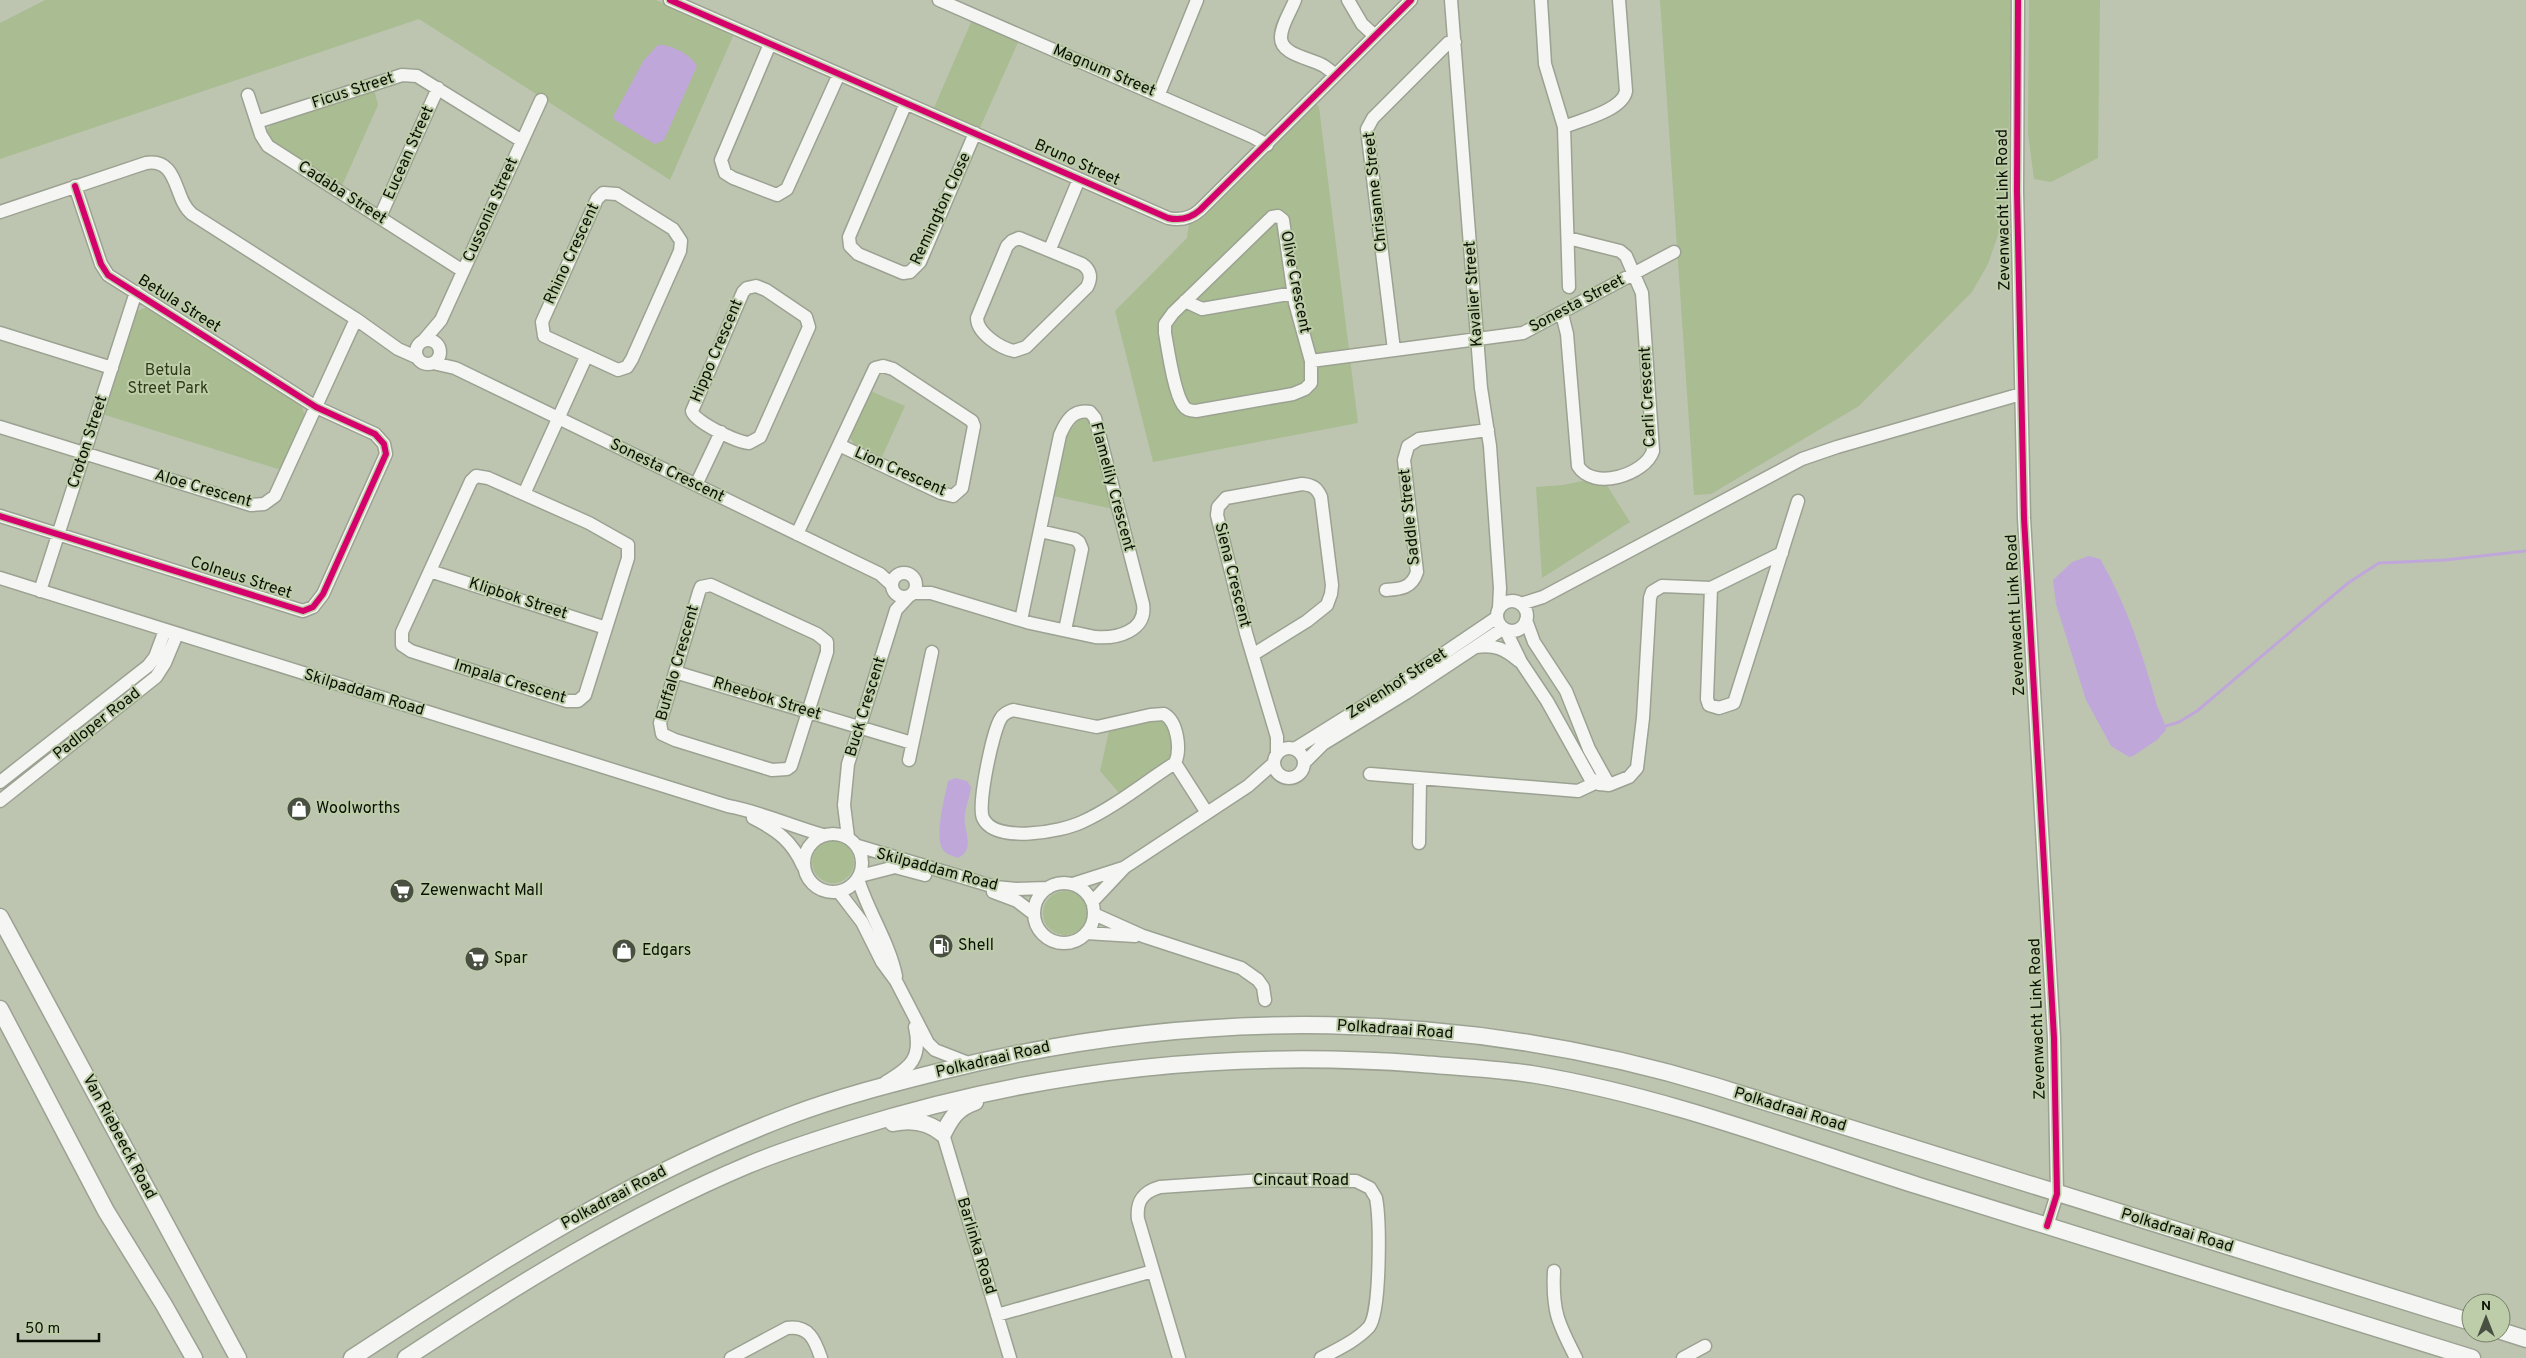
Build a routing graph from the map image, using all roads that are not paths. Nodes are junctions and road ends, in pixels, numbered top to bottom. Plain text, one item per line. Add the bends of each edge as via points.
1 (939, 0) edge
2 (1197, 0) edge
3 (1295, 0) edge
4 (1348, 0) edge
5 (1411, 0) edge
6 (1451, 0) edge
7 (1541, 0) edge
8 (1619, 0) edge
9 (2018, 0) edge
10 (676, 1) edge
11 (1375, 36) junction
12 (1455, 42) junction
13 (770, 44) junction
14 (839, 74) junction
15 (1336, 75) junction
16 (438, 88) junction
17 (1158, 94) junction
18 (248, 95) dead end
19 (541, 100) dead end
20 (906, 103) junction
21 (257, 122) junction
22 (1564, 127) junction
23 (976, 133) junction
24 (522, 141) junction
25 (1267, 145) junction
26 (1080, 179) junction
27 (75, 186) junction
28 (0, 212) edge
29 (380, 217) junction
30 (1568, 238) junction
31 (1050, 249) junction
32 (1674, 252) dead end
33 (463, 271) junction
34 (1634, 274) junction
35 (1569, 287) dead end
36 (136, 292) junction
37 (1294, 293) junction
38 (1185, 301) junction
39 (1562, 314) junction
40 (356, 319) junction
41 (441, 320) junction
42 (0, 333) edge
43 (1477, 340) junction
44 (419, 347) junction
45 (1394, 350) junction
46 (437, 353) junction
47 (586, 357) junction
48 (1311, 361) junction
49 (112, 368) junction
50 (2021, 394) junction
51 (316, 407) junction
52 (560, 419) junction
53 (0, 427) edge
54 (1488, 430) junction
55 (721, 432) junction
56 (839, 444) junction
57 (84, 454) junction
58 (696, 485) junction
59 (524, 494) junction
60 (1798, 501) dead end
61 (0, 516) edge
62 (1040, 531) junction
63 (796, 534) junction
64 (59, 535) junction
65 (1782, 553) junction
66 (430, 572) junction
67 (0, 578) edge
68 (894, 584) junction
69 (1500, 588) junction
70 (1711, 588) junction
71 (40, 590) junction
72 (1386, 590) dead end
73 (913, 591) junction
74 (1543, 597) junction
75 (1516, 603) junction
76 (896, 610) junction
77 (1527, 618) junction
78 (1021, 620) junction
79 (1501, 622) junction
80 (606, 628) junction
81 (1065, 630) junction
82 (171, 632) junction
83 (1472, 647) junction
84 (932, 652) dead end
85 (1254, 654) junction
86 (1521, 662) junction
87 (675, 672) junction
88 (808, 712) junction
89 (859, 727) junction
90 (1277, 737) junction
91 (912, 743) junction
92 (1292, 748) junction
93 (1275, 759) junction
94 (909, 760) dead end
95 (1305, 762) junction
96 (1175, 763) junction
97 (1370, 774) dead end
98 (1282, 777) junction
99 (1420, 780) junction
100 (0, 782) edge
101 (1595, 782) junction
102 (1609, 785) junction
103 (1248, 786) junction
104 (0, 801) edge
105 (844, 805) junction
106 (728, 806) junction
107 (1207, 813) junction
108 (826, 834) junction
109 (848, 837) junction
110 (1419, 844) dead end
111 (858, 846) junction
112 (1124, 867) junction
113 (804, 868) junction
114 (859, 877) junction
115 (1073, 884) junction
116 (1048, 888) junction
117 (839, 892) junction
118 (1093, 908) junction
119 (1034, 914) junction
120 (0, 917) edge
121 (1086, 933) junction
122 (1143, 936) junction
123 (896, 981) junction
124 (1265, 1000) dead end
125 (0, 1009) edge
126 (913, 1016) junction
127 (970, 1064) junction
128 (1049, 1080) junction
129 (870, 1090) junction
130 (943, 1134) junction
131 (811, 1142) junction
132 (2057, 1194) junction
133 (2047, 1226) junction
134 (1153, 1271) junction
135 (1554, 1271) dead end
136 (997, 1315) junction
137 (2461, 1319) edge
138 (223, 1332) junction
139 (2511, 1334) edge
140 (2526, 1339) edge
141 (1705, 1346) dead end
142 (194, 1358) edge
143 (238, 1358) edge
144 (245, 1358) edge
145 (352, 1358) edge
146 (406, 1358) edge
147 (732, 1358) edge
148 (821, 1358) edge
149 (1010, 1358) edge
150 (1179, 1358) edge
151 (1321, 1358) edge
152 (1576, 1358) edge
153 (1683, 1358) edge
154 (2472, 1358) edge

1 - 17 street, Magnum Street
2 - 17 street
3 - 15 street via 1281,35 1283,46
4 - 11 street via 1362,24
5 - 11 street, Bruno Street
6 - 12 street, Kavalier Street
7 - 22 street via 1546,71
8 - 22 street via 1624,100
9 - 50 street, Zevenwacht Link Road via 2016,191
10 - 13 street, Bruno Street
11 - 15 street, Bruno Street
12 - 43 street, Kavalier Street
12 - 45 street, Chrisanne Street via 1448,43 1373,118 1367,129
13 - 14 street, Bruno Street
13 - 14 street via 721,160 725,173 733,178 777,195 787,189
14 - 20 street, Bruno Street
15 - 25 street, Bruno Street
16 - 21 street, Ficus Street via 417,76 402,75
16 - 24 street, Ficus Street
16 - 29 street, Eucean Street
17 - 25 street, Magnum Street
18 - 21 street, Cadaba Street
19 - 24 street, Cussonia Street
20 - 23 street, Bruno Street
20 - 23 street, Remington Close via 849,237 850,246 858,254 903,273 914,269 920,262
21 - 29 street, Cadaba Street via 268,146
22 - 30 street
23 - 26 street, Bruno Street
24 - 33 street, Cussonia Street
25 - 26 street, Bruno Street via 1200,210 1183,219 1168,218
26 - 31 street
27 - 28 street
27 - 36 street, Betula Street via 103,268 112,278
27 - 40 street via 146,163 163,165 172,174 187,210
29 - 33 street, Cadaba Street
30 - 34 street, Carli Crescent via 1620,250
30 - 35 street
31 - 31 street via 1023,238 1012,241 978,314 980,330 1009,350 1018,351 1026,347 1089,284 1090,276 1085,266
32 - 34 street, Sonesta Street
33 - 41 street, Cussonia Street
34 - 39 street, Sonesta Street
34 - 39 street, Carli Crescent via 1642,293 1653,446 1646,461 1621,478 1588,474 1578,466 1567,334
36 - 49 street, Croton Street
36 - 51 street, Betula Street
37 - 38 street via 1202,310
37 - 38 street, Olive Crescent via 1283,220 1278,216 1272,217
37 - 48 street, Olive Crescent
38 - 48 street, Olive Crescent via 1165,324 1165,333 1176,386 1188,411 1305,390 1311,383
39 - 43 street, Sonesta Street via 1523,333
40 - 44 street via 398,349
40 - 51 street, Aloe Crescent
41 - 44 street, Cussonia Street
41 - 46 street, Cussonia Street
42 - 49 street
43 - 45 street, Sonesta Street
43 - 54 street, Kavalier Street
44 - 46 street
44 - 46 street via 424,363
45 - 48 street, Sonesta Street
46 - 52 street, Sonesta Crescent via 455,368
47 - 47 street, Rhino Crescent via 544,336 542,322 597,199 603,193 612,193 673,229 680,237 681,245 630,364 618,370
47 - 52 street
49 - 57 street, Croton Street
50 - 74 street via 1802,460
50 - 132 street, Zevenwacht Link Road via 2024,518 2054,1038
51 - 57 street, Aloe Crescent via 274,496 258,505
51 - 64 street, Colneus Street via 375,434 384,444 386,454 323,594 308,609 296,610
52 - 58 street, Sonesta Crescent
52 - 59 street
53 - 57 street, Aloe Crescent
54 - 69 street, Kavalier Street
54 - 72 street, Saddle Street via 1415,440 1405,450 1417,572 1406,587
55 - 55 street, Hippo Crescent via 745,443 760,437 808,327 806,316 756,286 743,292 692,408 696,418
55 - 58 street
56 - 56 street, Lion Crescent via 872,371 879,366 893,369 972,421 974,426 962,488 953,496
56 - 63 street, Lion Crescent
57 - 64 street, Croton Street
58 - 63 street, Sonesta Crescent
59 - 66 street, Impala Crescent via 482,476 474,478
59 - 80 street, Impala Crescent via 589,523 628,545 628,558
60 - 65 street
61 - 64 street, Colneus Street
62 - 78 street, Flamelily Crescent
62 - 81 street via 1075,539 1082,549
62 - 81 street, Flamelily Crescent via 1065,423 1082,410 1090,412 1096,418 1144,611 1140,625 1110,636 1095,637
63 - 68 street, Sonesta Crescent via 880,574
64 - 71 street, Croton Street
65 - 70 street
65 - 70 street via 1734,703 1719,708 1709,705 1707,699
66 - 80 street, Klipbok Street
66 - 80 street, Impala Crescent via 401,635 402,645 411,652 573,702 585,695
67 - 71 street, Skilpaddam Road
68 - 73 street via 902,597
68 - 73 street via 904,572 911,574
68 - 76 street, Buck Crescent
69 - 75 street
69 - 79 street, Kavalier Street
70 - 102 street via 1662,586 1652,592 1636,768 1629,777
71 - 82 street, Skilpaddam Road
73 - 76 street, Buck Crescent
73 - 78 street via 931,593
74 - 75 street
74 - 77 street
75 - 77 street
75 - 79 street
76 - 89 street, Buck Crescent
77 - 79 street via 1519,629
77 - 102 street via 1534,642 1566,691 1589,749
78 - 81 street, Flamelily Crescent
79 - 83 street, Zevenhof Street
79 - 86 street
79 - 92 street, Zevenhof Street
82 - 100 street, Padloper Road via 148,666
82 - 104 street, Padloper Road via 165,663 156,677
82 - 106 street, Skilpaddam Road
83 - 86 street via 1504,649
83 - 95 street, Zevenhof Street via 1406,693 1323,744
84 - 91 street
85 - 85 street, Siena Crescent via 1217,515 1218,508 1226,498 1311,485 1321,497 1331,594 1320,612
85 - 90 street, Siena Crescent
86 - 101 street
87 - 88 street, Rheebok Street
87 - 88 street, Buffalo Crescent via 660,723 662,734 763,767 778,771 791,766
87 - 88 street, Buffalo Crescent via 699,592 701,588 716,586 824,638 827,652
88 - 89 street, Rheebok Street
89 - 91 street, Rheebok Street
89 - 105 street, Buck Crescent via 848,764
90 - 92 street
90 - 93 street, Siena Crescent
91 - 94 street
92 - 93 street, Zevenhof Street
92 - 95 street
93 - 98 street
93 - 103 street, Zevenhof Street
95 - 98 street, Zevenhof Street via 1302,772 1296,777
96 - 96 street via 1177,741 1170,719 1164,714 1096,727 1013,710 1004,714 996,728 982,815 994,828 1018,834 1065,828 1082,822
96 - 107 street
97 - 99 street
98 - 103 street, Zevenhof Street
99 - 101 street via 1578,791
99 - 110 street
101 - 102 street
103 - 107 street, Zevenhof Street
105 - 108 street via 837,823
105 - 109 street
106 - 108 street, Skilpaddam Road
106 - 113 street, Skilpaddam Road via 773,828 793,846
107 - 112 street, Zevenhof Street
108 - 109 street
108 - 113 street via 816,839 806,852
109 - 111 street
111 - 114 street via 863,866
111 - 116 street, Skilpaddam Road via 995,887
112 - 115 street, Zevenhof Street
112 - 118 street, Zevenhof Street
113 - 117 street via 816,887 826,892
114 - 117 street
114 - 119 street, Skilpaddam Road via 886,868 901,868 1005,896
114 - 123 street via 866,904 892,959
115 - 116 street via 1063,883
115 - 118 street via 1086,893
116 - 119 street via 1038,899
117 - 123 street via 862,922 882,962
118 - 121 street
118 - 122 street
119 - 121 street via 1039,929 1056,942 1072,942
120 - 138 main road, Van Riebeeck Road
121 - 122 street
122 - 124 street via 1241,968 1258,980
123 - 126 street
125 - 142 main road via 106,1211
126 - 127 street via 928,1043 936,1050
126 - 129 street via 918,1042 916,1056 905,1070
127 - 129 main road, Polkadraai Road
127 - 132 main road, Polkadraai Road via 1106,1037 1228,1025 1375,1026 1510,1040 1672,1073
128 - 130 main road via 1020,1092 964,1106 954,1114
128 - 131 main road, Polkadraai Road via 912,1111
128 - 133 main road, Polkadraai Road via 1144,1066 1275,1059 1378,1061 1526,1073 1669,1105
129 - 145 main road, Polkadraai Road via 776,1121 608,1200 529,1244
130 - 131 main road via 929,1124 900,1122
130 - 136 street, Barlinka Road
131 - 146 main road, Polkadraai Road via 752,1163 638,1217 489,1303
132 - 133 street, Zevenwacht Link Road
132 - 137 main road, Polkadraai Road
133 - 154 main road, Polkadraai Road
134 - 136 street
134 - 150 street, Cincaut Road
134 - 151 street, Cincaut Road via 1137,1211 1139,1202 1148,1191 1160,1187 1263,1180 1356,1181 1364,1184 1374,1193 1378,1207 1377,1305 1370,1325 1357,1338
135 - 152 street via 1556,1314
136 - 149 street, Barlinka Road
138 - 143 main road, Van Riebeeck Road
138 - 144 main road
139 - 140 main road
141 - 153 street
147 - 148 street via 794,1327 814,1338

